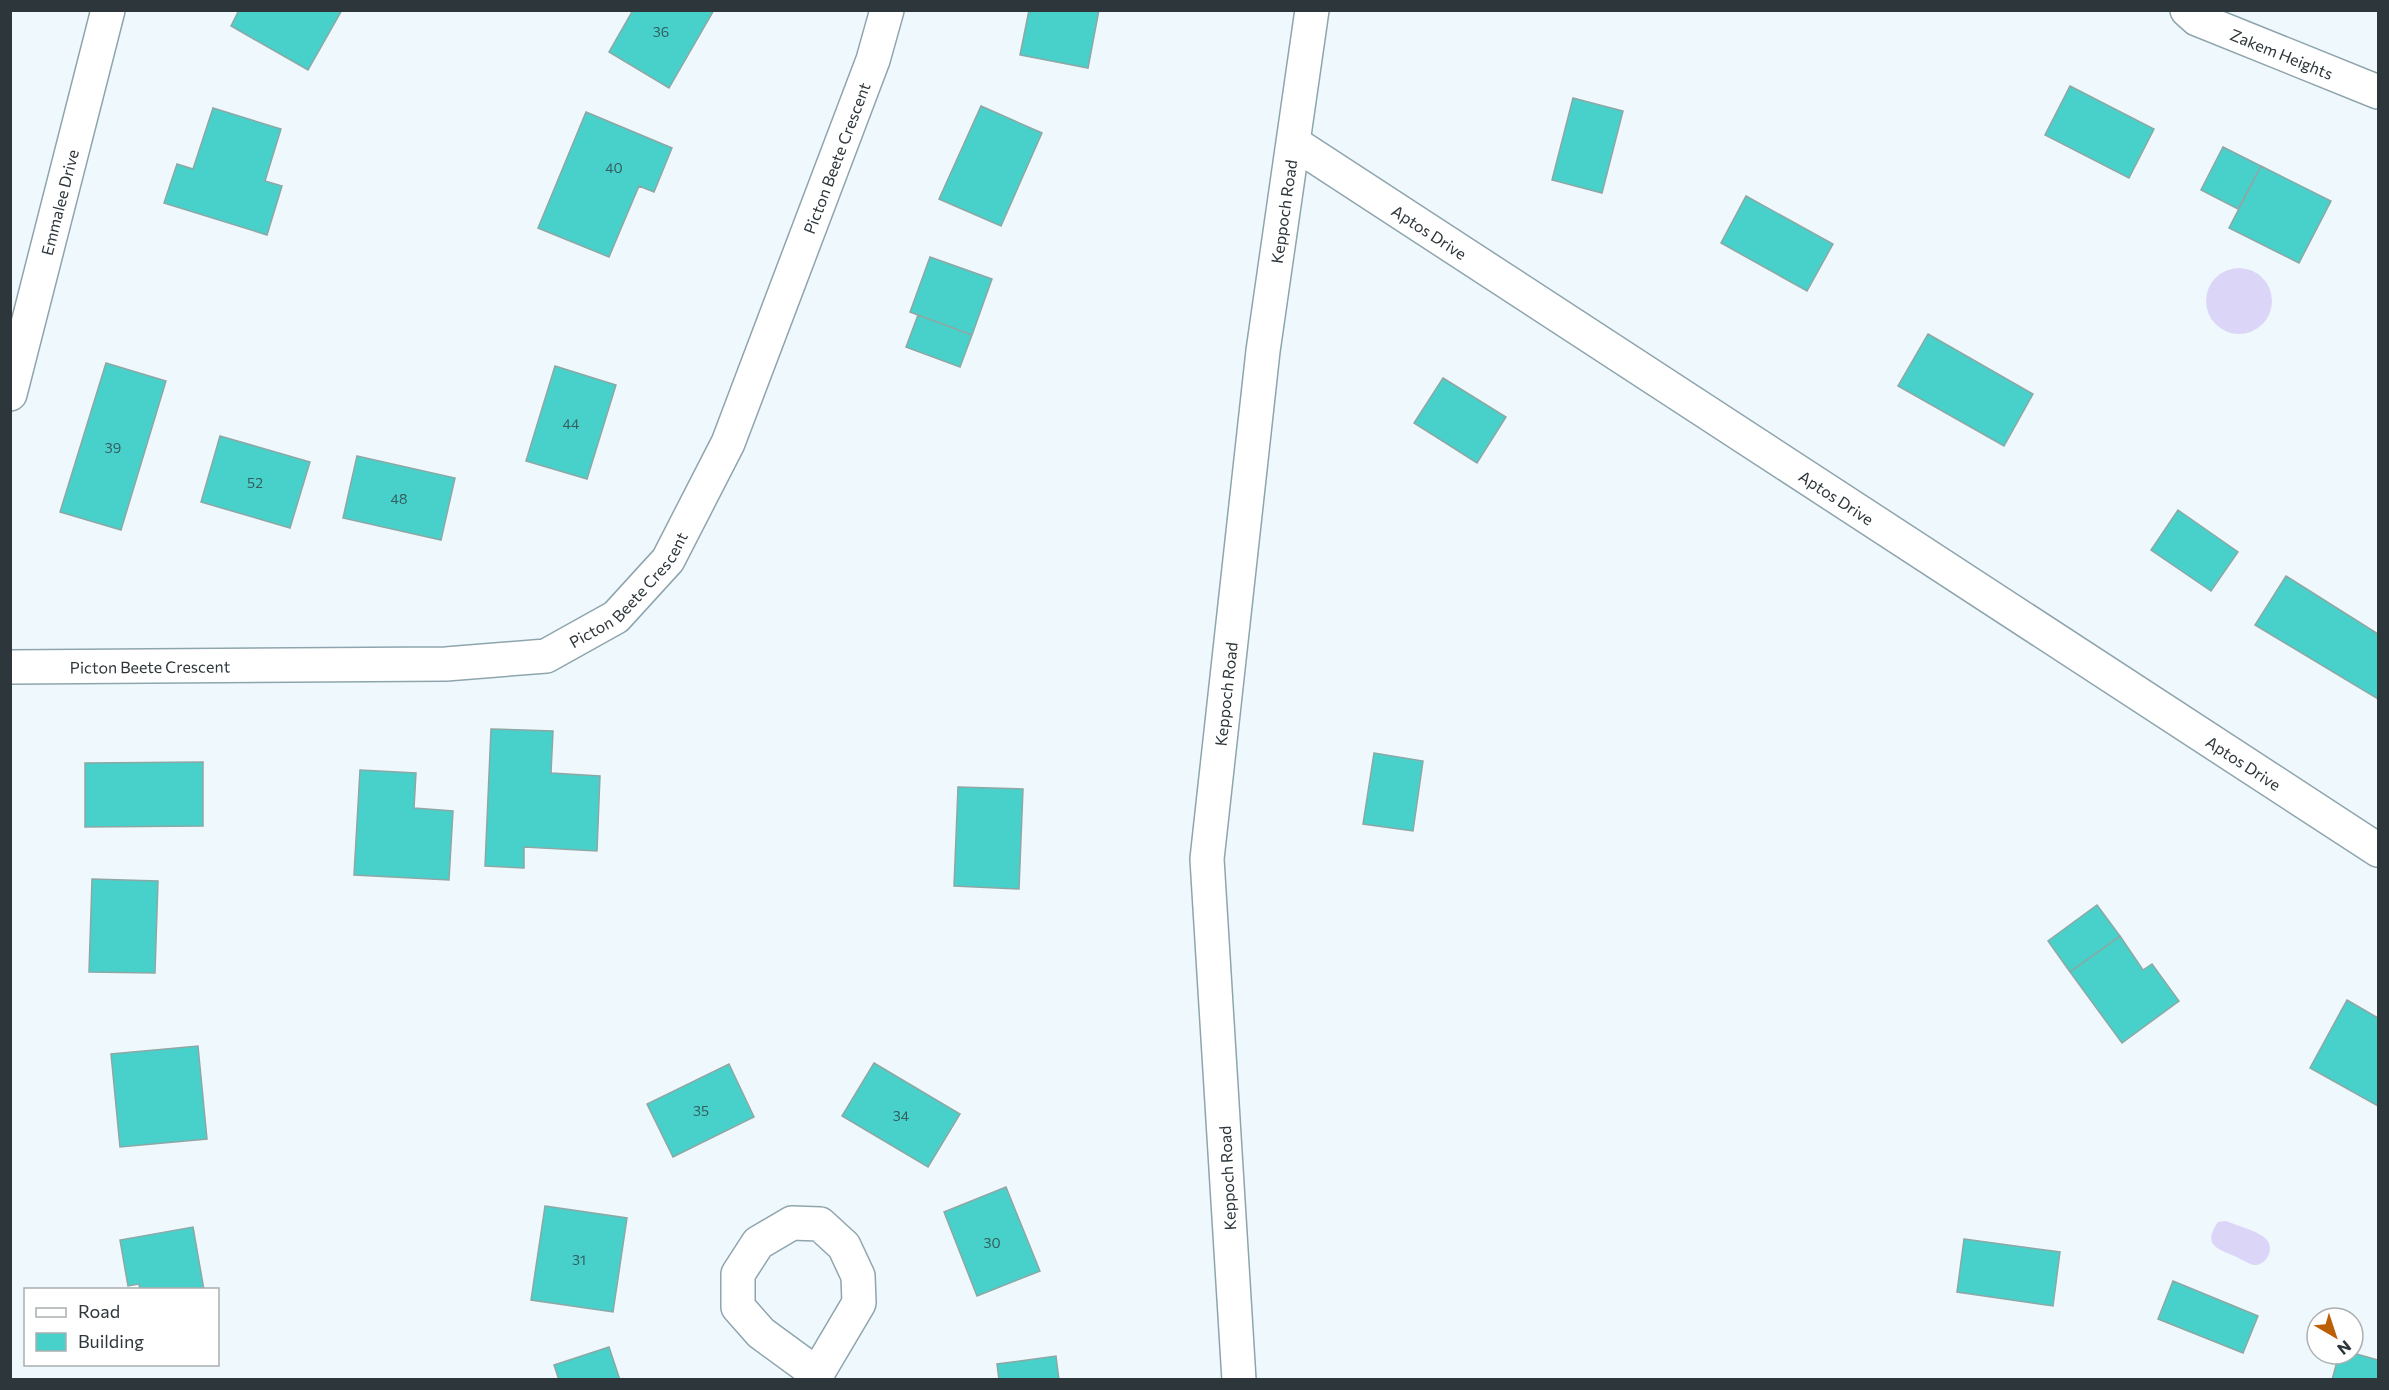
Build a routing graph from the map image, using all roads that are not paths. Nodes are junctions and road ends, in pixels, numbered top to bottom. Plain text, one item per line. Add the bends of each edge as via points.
1 (108, 10) edge
2 (887, 10) edge
3 (1312, 10) edge
4 (2187, 10) edge
5 (2379, 92) edge
6 (1294, 143) junction
7 (10, 394) edge
8 (10, 667) edge
9 (2379, 850) edge
10 (817, 1377) edge
11 (1239, 1380) edge

1 - 7 street, Emmalee Drive
2 - 8 street, Picton Beete Crescent via 873,60 728,443 668,560 616,617 546,656 501,660 446,664
3 - 6 street, Keppoch Road
4 - 5 street, Zakem Heights via 2196,19
6 - 9 street, Aptos Drive
6 - 11 street, Keppoch Road via 1263,351 1207,859
10 - 10 street via 859,1303 858,1276 844,1245 819,1224 792,1223 758,1243 738,1274 738,1307 761,1332

